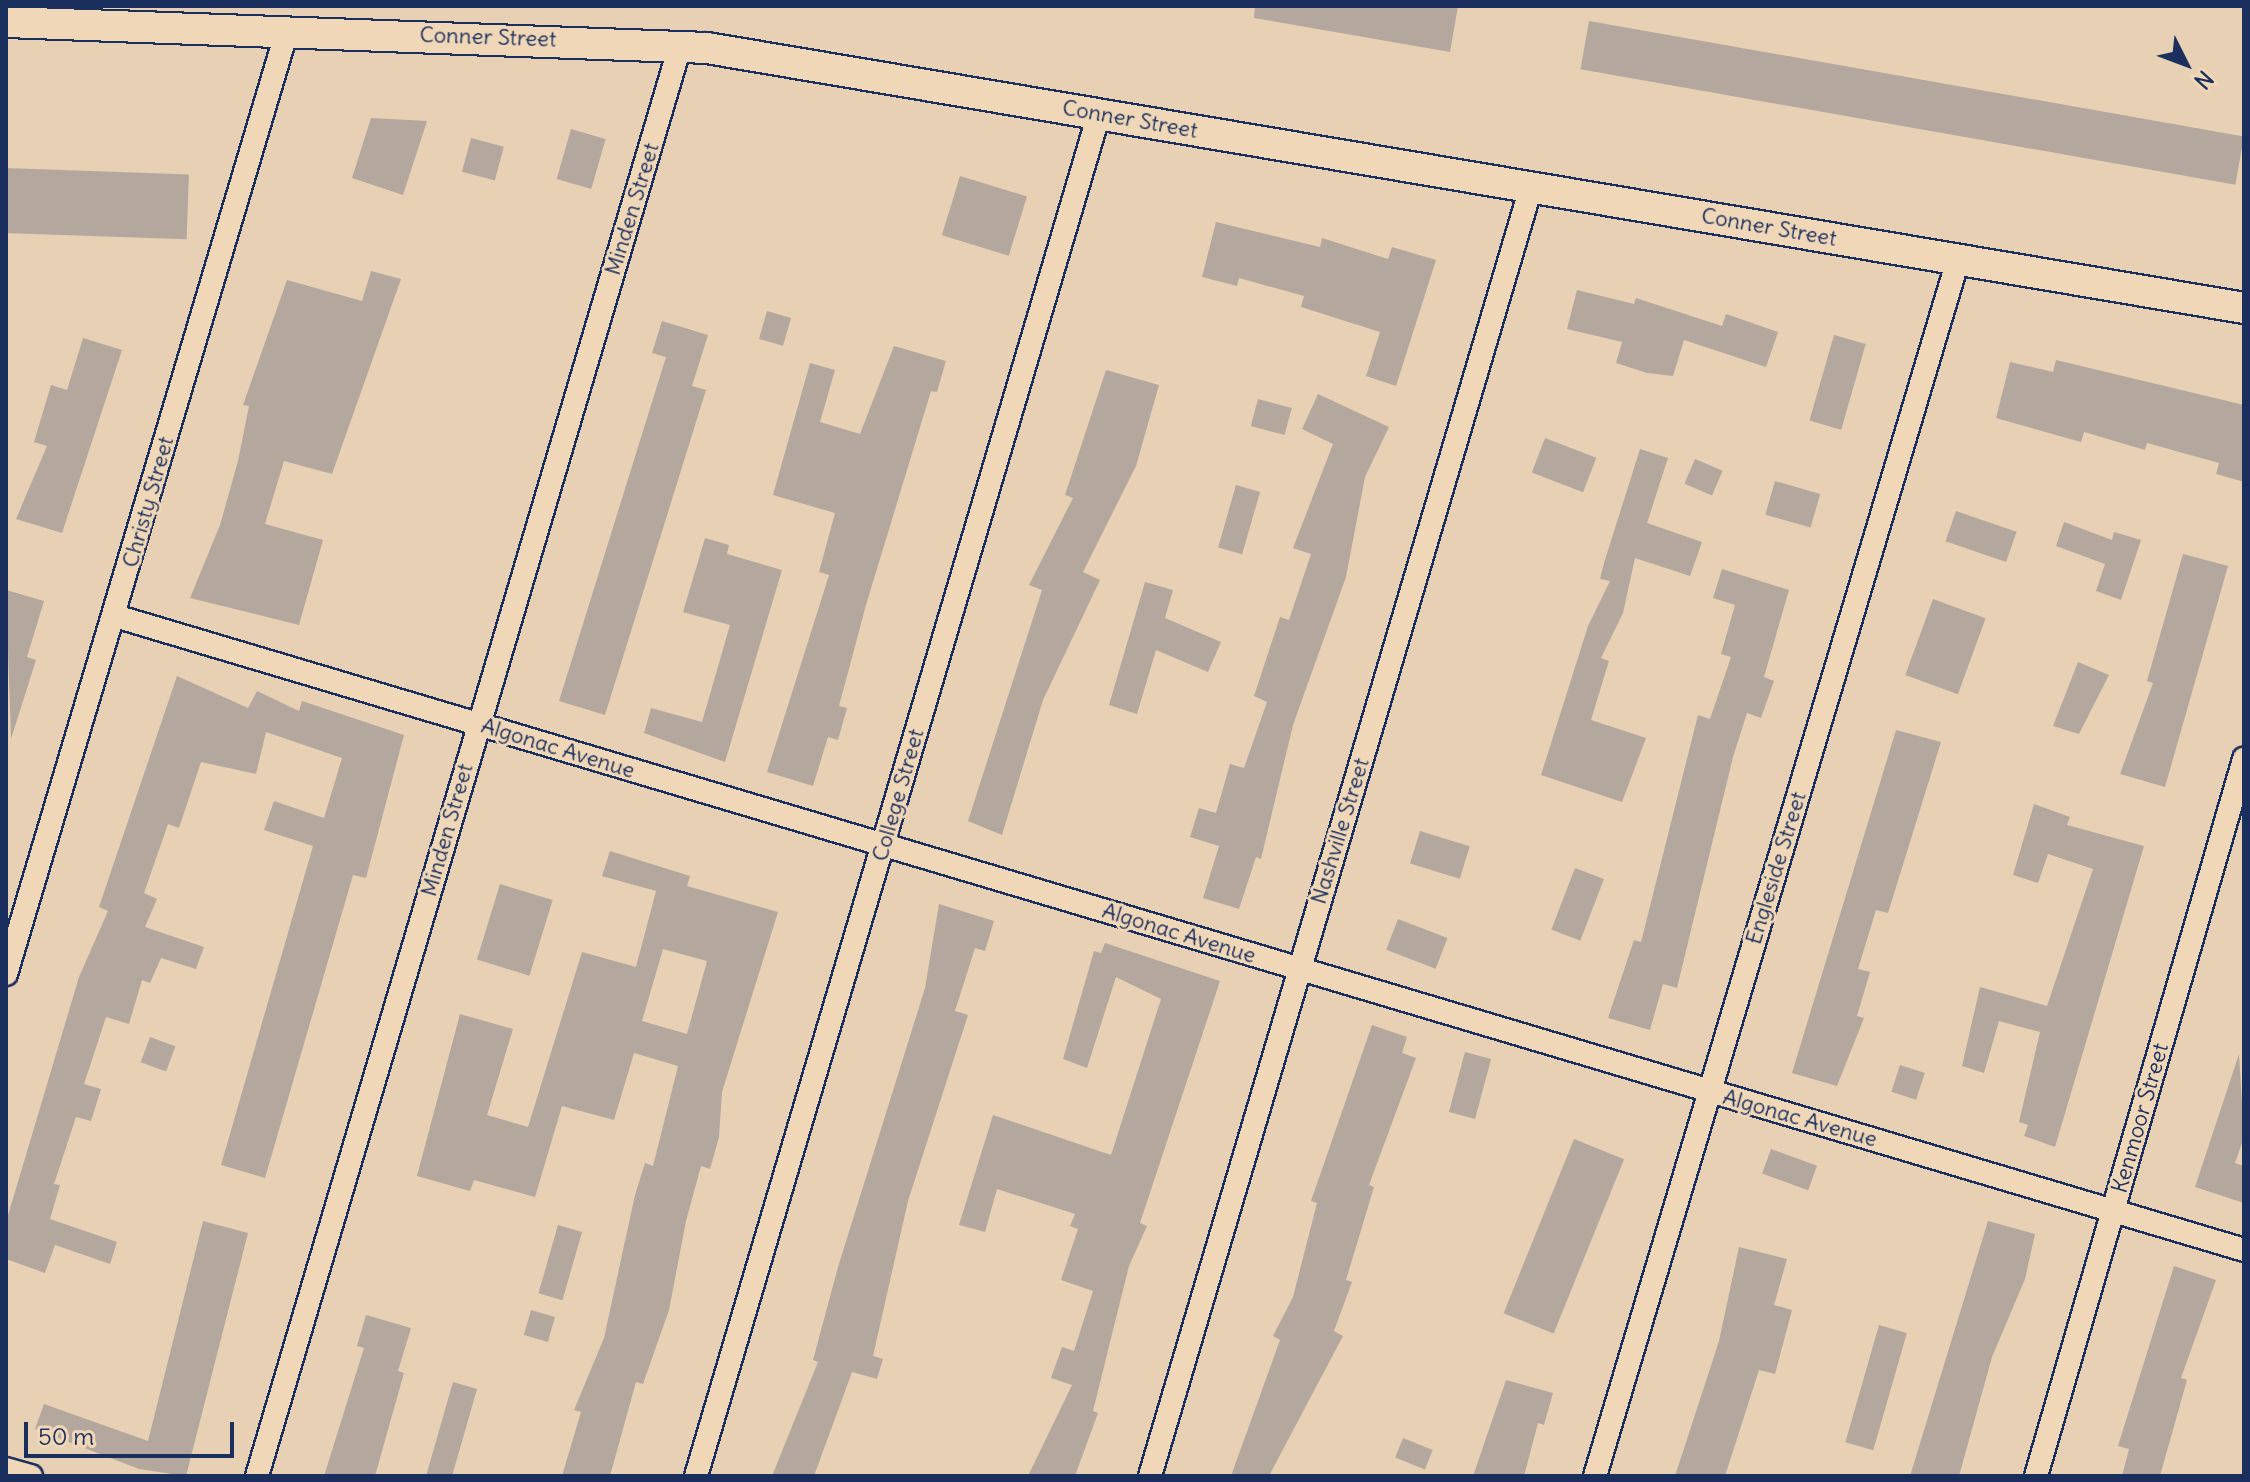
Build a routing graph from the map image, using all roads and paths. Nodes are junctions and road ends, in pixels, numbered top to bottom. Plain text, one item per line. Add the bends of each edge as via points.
1 (6, 22) edge
2 (287, 31) junction
3 (680, 46) junction
4 (1099, 114) junction
5 (1531, 187) junction
6 (1958, 260) junction
7 (2244, 308) edge
8 (115, 616) junction
9 (478, 724) junction
10 (2244, 759) edge
11 (884, 845) junction
12 (1299, 969) junction
13 (6, 974) edge
14 (1710, 1091) junction
15 (2113, 1211) junction
16 (2244, 1250) edge
17 (6, 1469) edge
18 (31, 1476) edge
19 (257, 1476) edge
20 (696, 1476) edge
21 (1150, 1476) edge
22 (1595, 1476) edge
23 (2036, 1476) edge

1 - 2 main road, Conner Street
2 - 3 main road, Conner Street
2 - 8 street, Christy Street
3 - 4 main road, Conner Street
3 - 9 street, Minden Street
4 - 5 main road, Conner Street
4 - 11 street, College Street
5 - 6 main road, Conner Street
5 - 12 street, Nashville Street
6 - 7 main road, Conner Street
6 - 14 street, Engleside Street
8 - 9 street, Algonac Avenue
8 - 13 street, Christy Street
9 - 11 street, Algonac Avenue
9 - 19 street, Minden Street
10 - 15 street, Kenmoor Street
11 - 12 street, Algonac Avenue
11 - 20 street, College Street
12 - 14 street, Algonac Avenue
12 - 21 street, Nashville Street
14 - 15 street, Algonac Avenue
14 - 22 street, Engleside Street
15 - 16 street, Algonac Avenue
15 - 23 street, Kenmoor Street
17 - 18 street

